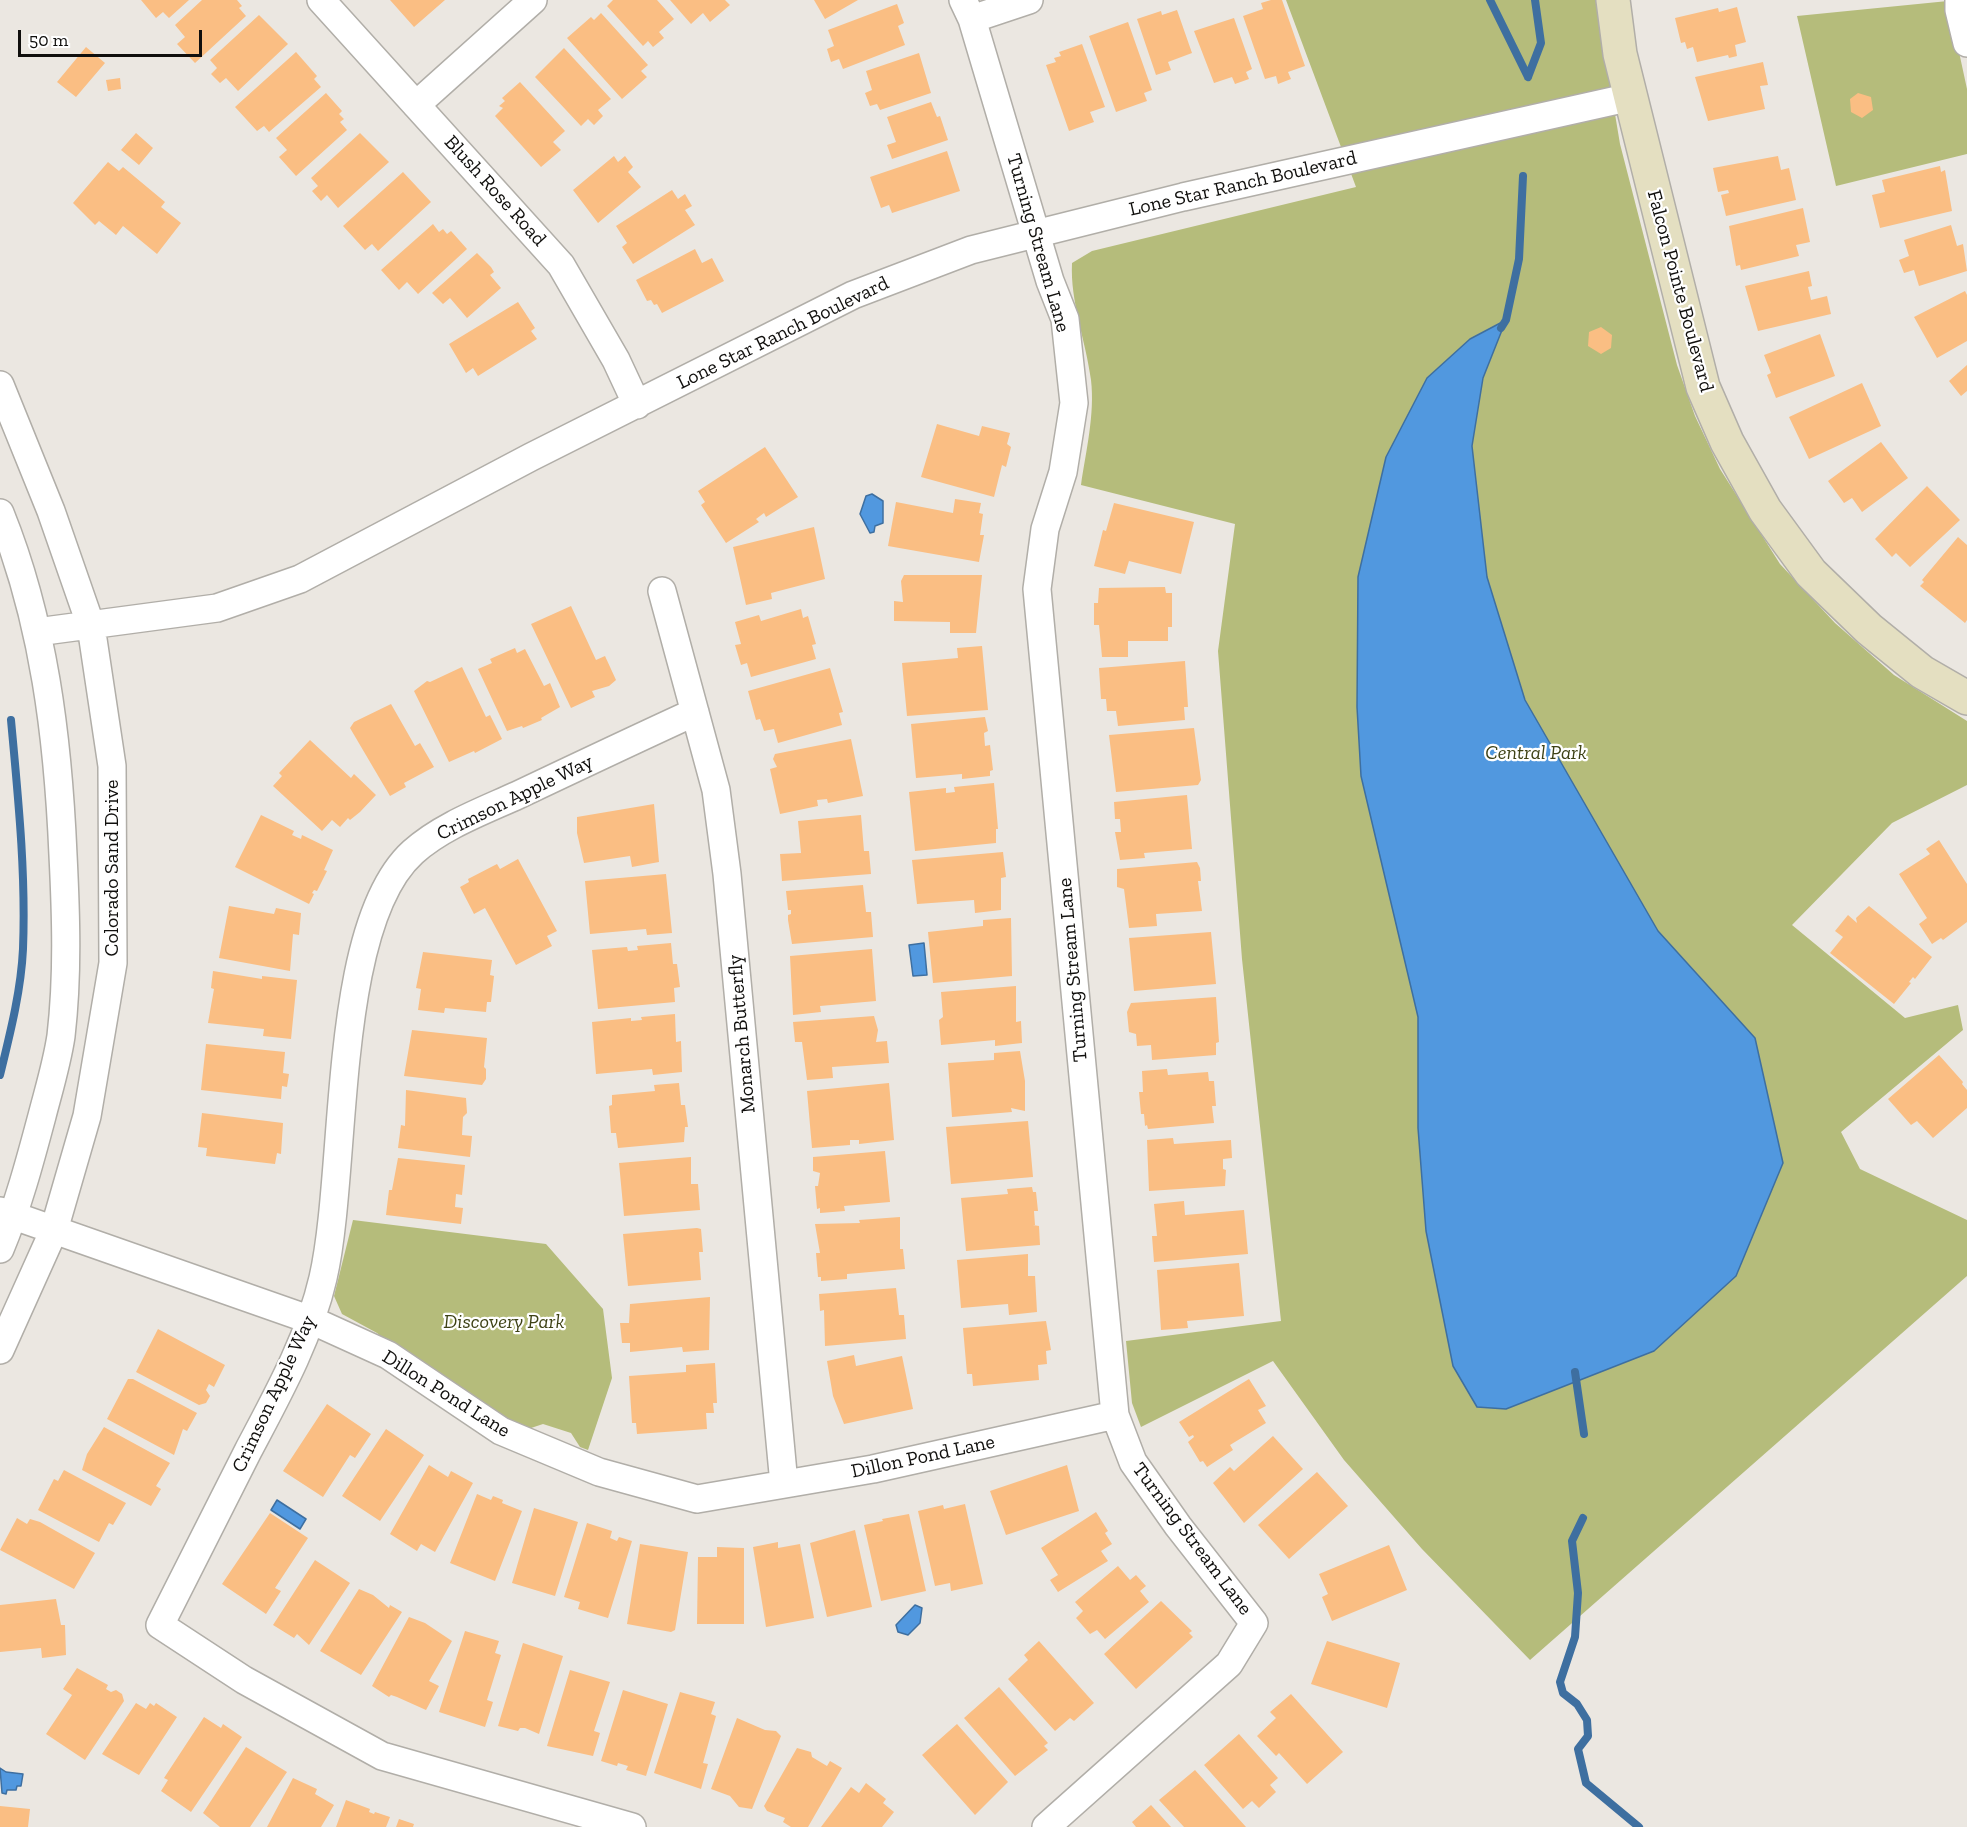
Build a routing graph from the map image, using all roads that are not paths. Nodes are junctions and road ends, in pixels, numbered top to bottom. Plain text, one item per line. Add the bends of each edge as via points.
1 (321, 0) edge
2 (533, 0) edge
3 (1029, 0) edge
4 (1613, 0) edge
5 (1959, 0) edge
6 (968, 10) edge
7 (1967, 43) edge
8 (1631, 97) junction
9 (416, 105) junction
10 (1035, 233) junction
11 (0, 384) edge
12 (637, 405) junction
13 (0, 513) edge
14 (662, 591) dead end
15 (90, 626) junction
16 (38, 632) junction
17 (1967, 698) edge
18 (695, 712) junction
19 (7, 1213) edge
20 (54, 1230) junction
21 (0, 1249) edge
22 (311, 1320) junction
23 (0, 1350) edge
24 (1115, 1415) junction
25 (784, 1484) junction
26 (632, 1827) edge
27 (1046, 1827) edge

1 - 9 street, Blush Rose Road
2 - 9 street
3 - 6 street
4 - 8 street, Falcon Pointe Boulevard
5 - 7 street
6 - 10 street, Turning Stream Lane
8 - 10 street, Lone Star Ranch Boulevard
8 - 17 street, Falcon Pointe Boulevard via 1702,387 1765,510 1811,573 1869,629 1922,672
9 - 12 street, Blush Rose Road via 561,265 616,360
10 - 12 street, Lone Star Ranch Boulevard via 971,250 853,295
10 - 24 street, Turning Stream Lane via 1065,319 1074,403 1063,472 1045,529 1037,589
11 - 15 street, Colorado Sand Drive via 51,510
12 - 15 street, Lone Star Ranch Boulevard via 429,509 300,579 217,608
13 - 16 street via 15,549
14 - 18 street, Monarch Butterfly
15 - 16 street, Lone Star Ranch Boulevard
15 - 20 street, Colorado Sand Drive via 112,766 113,963 87,1116
16 - 19 street via 51,704 61,802 67,927 61,1035 55,1068
18 - 22 street, Crimson Apple Way via 450,826 412,853 386,884 365,940 349,1039 331,1231
18 - 25 street, Monarch Butterfly via 716,790 727,874
19 - 20 street, Dillon Pond Lane
19 - 21 street
20 - 22 street, Dillon Pond Lane
20 - 23 street, Colorado Sand Drive
22 - 25 street, Dillon Pond Lane via 388,1355 501,1431 599,1472 697,1499
22 - 26 street, Crimson Apple Way via 273,1404 160,1625 244,1680 382,1756
24 - 25 street, Dillon Pond Lane via 873,1469
24 - 27 street, Turning Stream Lane via 1133,1462 1254,1623 1229,1664

